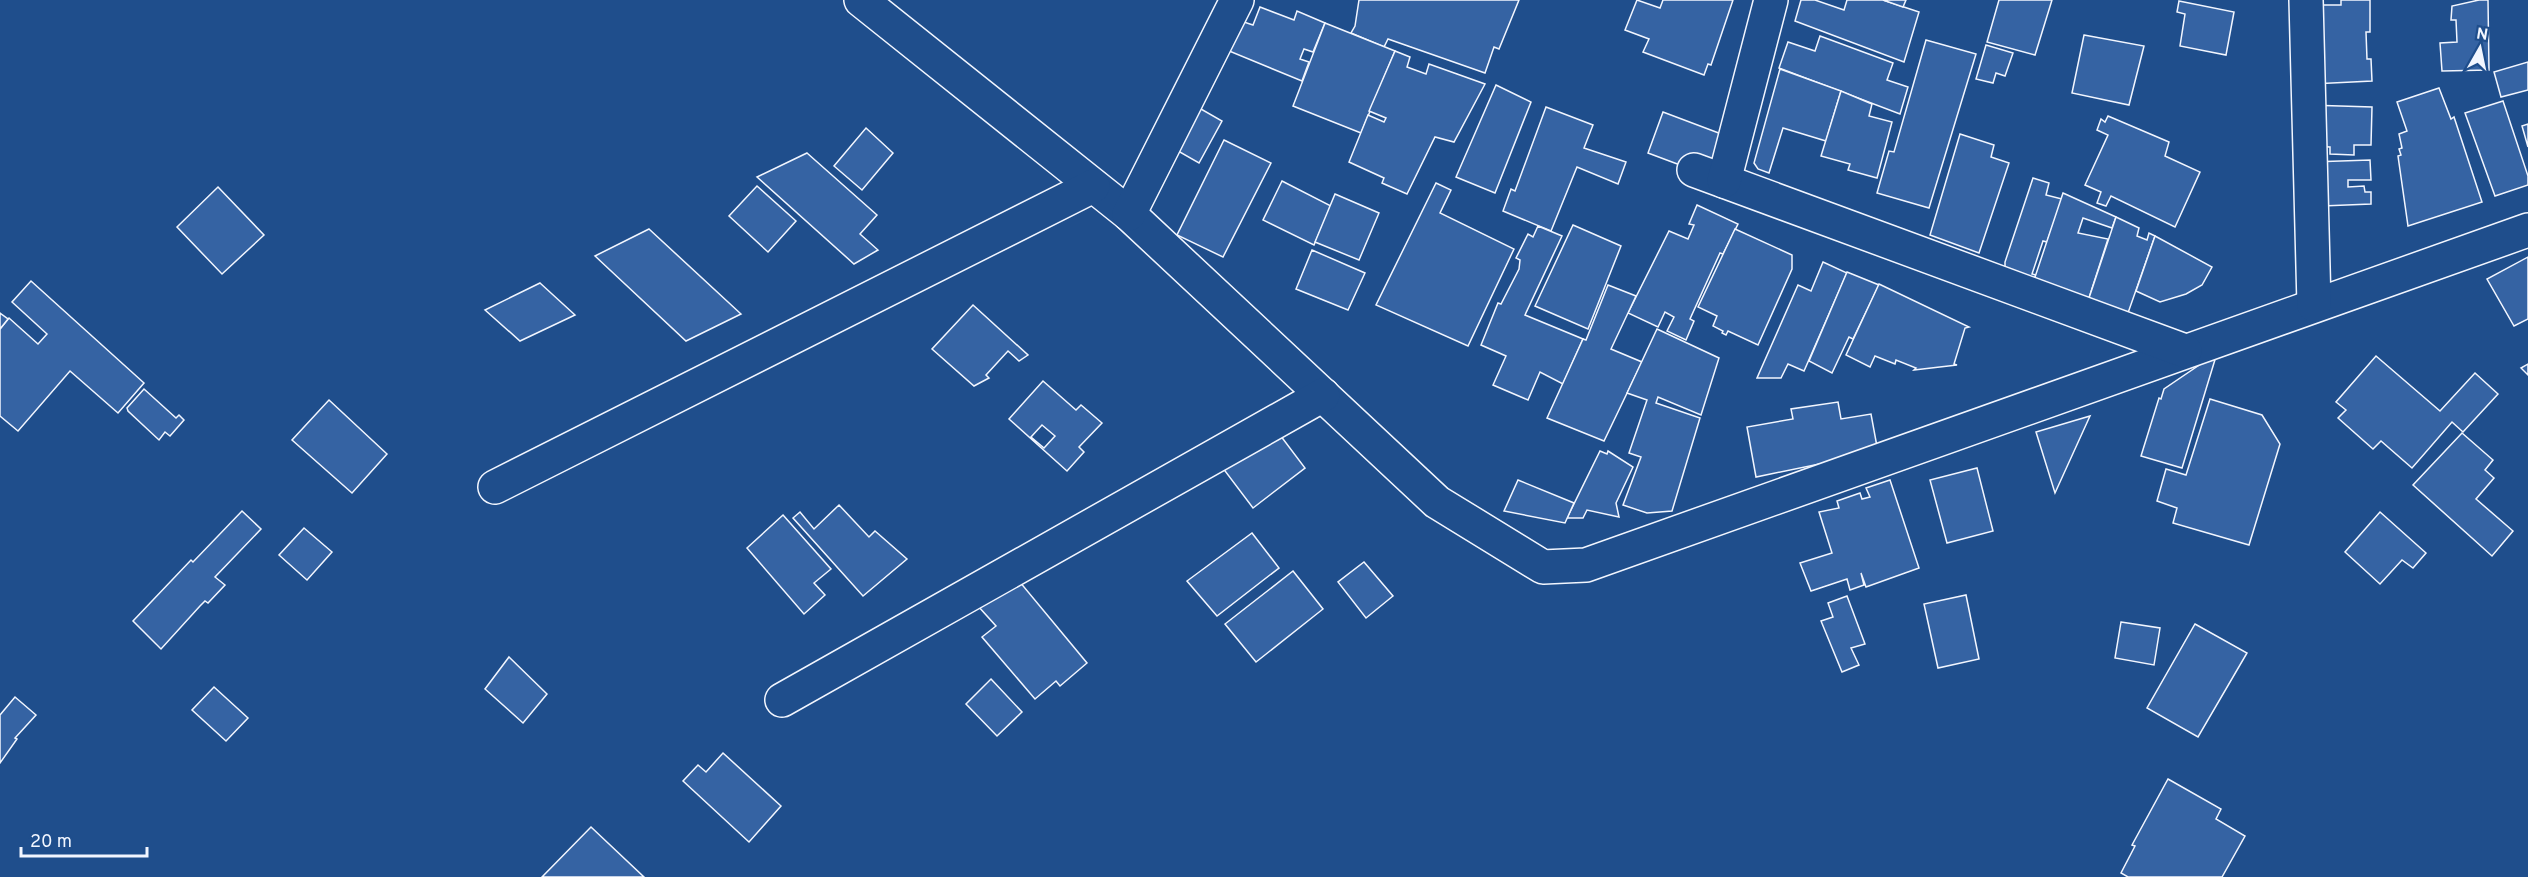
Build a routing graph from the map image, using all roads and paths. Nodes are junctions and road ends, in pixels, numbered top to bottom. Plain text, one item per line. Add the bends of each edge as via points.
1 (861, 0) edge
2 (1238, 0) edge
3 (1771, 0) edge
4 (2306, 0) edge
5 (1093, 186) junction
6 (1129, 214) junction
7 (2528, 230) edge
8 (2314, 305) junction
9 (2185, 351) junction
10 (1323, 395) junction
11 (495, 487) dead end
12 (782, 700) dead end

1 - 5 street
2 - 6 street
3 - 9 street via 1709,175
4 - 8 street
5 - 6 street
5 - 11 street
6 - 10 street
7 - 8 street
8 - 9 street
9 - 10 street via 1586,565 1543,567 1437,502
10 - 12 street

